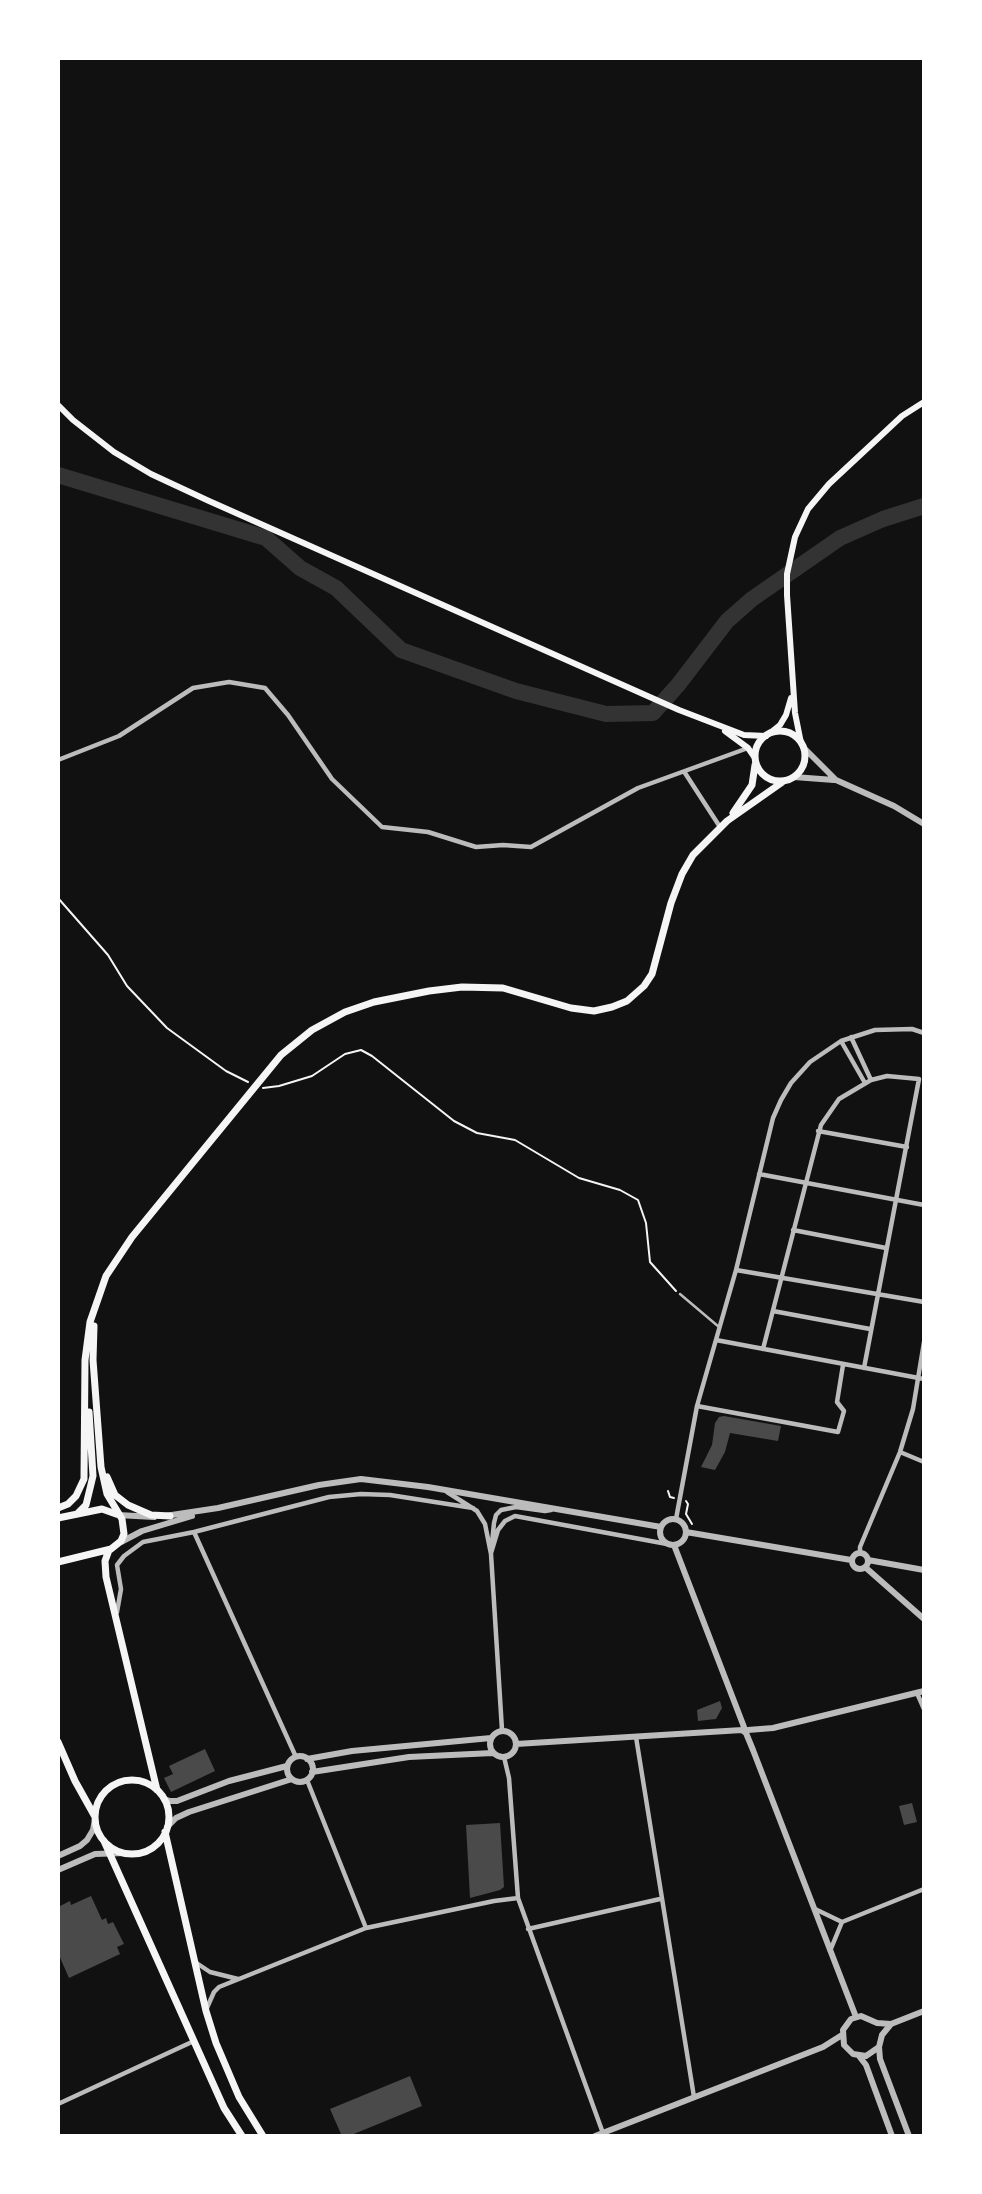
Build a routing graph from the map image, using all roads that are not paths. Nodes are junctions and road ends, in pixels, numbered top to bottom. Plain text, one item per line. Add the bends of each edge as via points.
1 (924, 402) edge
2 (58, 405) edge
3 (793, 686) junction
4 (708, 722) junction
5 (768, 734) junction
6 (802, 745) junction
7 (748, 748) junction
8 (755, 759) junction
9 (58, 761) edge
10 (685, 773) junction
11 (794, 777) junction
12 (784, 780) junction
13 (836, 780) junction
14 (724, 824) junction
15 (924, 824) edge
16 (924, 1032) edge
17 (851, 1037) junction
18 (841, 1041) junction
19 (871, 1080) junction
20 (865, 1083) junction
21 (818, 1132) junction
22 (907, 1147) junction
23 (759, 1174) junction
24 (805, 1184) junction
25 (897, 1200) junction
26 (924, 1205) edge
27 (793, 1230) junction
28 (886, 1248) junction
29 (736, 1270) junction
30 (781, 1277) junction
31 (680, 1294) road end
32 (876, 1294) junction
33 (98, 1298) junction
34 (924, 1302) edge
35 (773, 1311) junction
36 (719, 1327) junction
37 (870, 1329) junction
38 (88, 1338) junction
39 (716, 1340) junction
40 (924, 1343) edge
41 (763, 1349) junction
42 (844, 1365) junction
43 (864, 1368) junction
44 (921, 1378) edge
45 (697, 1406) junction
46 (99, 1448) junction
47 (900, 1452) junction
48 (924, 1462) edge
49 (442, 1489) junction
50 (58, 1508) edge
51 (218, 1508) junction
52 (473, 1508) junction
53 (554, 1509) junction
54 (78, 1513) junction
55 (117, 1515) junction
56 (170, 1516) junction
57 (58, 1518) edge
58 (677, 1519) junction
59 (661, 1527) junction
60 (194, 1532) junction
61 (687, 1532) junction
62 (671, 1544) junction
63 (117, 1546) junction
64 (109, 1550) junction
65 (860, 1552) junction
66 (491, 1554) junction
67 (851, 1560) junction
68 (58, 1562) edge
69 (867, 1564) junction
70 (924, 1570) edge
71 (116, 1617) junction
72 (924, 1619) edge
73 (920, 1692) edge
74 (924, 1709) edge
75 (502, 1730) junction
76 (745, 1730) junction
77 (636, 1737) junction
78 (491, 1738) junction
79 (58, 1742) edge
80 (516, 1744) junction
81 (493, 1752) junction
82 (296, 1757) junction
83 (504, 1757) junction
84 (307, 1759) junction
85 (288, 1766) junction
86 (312, 1772) junction
87 (292, 1779) junction
88 (307, 1780) junction
89 (157, 1790) junction
90 (164, 1799) junction
91 (95, 1817) junction
92 (166, 1829) junction
93 (104, 1841) junction
94 (108, 1853) junction
95 (125, 1853) junction
96 (58, 1856) edge
97 (58, 1870) edge
98 (924, 1889) edge
99 (518, 1898) junction
100 (660, 1899) junction
101 (813, 1908) junction
102 (842, 1922) junction
103 (366, 1928) junction
104 (528, 1929) junction
105 (830, 1952) junction
106 (195, 1962) junction
107 (238, 1979) junction
108 (206, 2011) junction
109 (924, 2011) edge
110 (856, 2017) junction
111 (877, 2023) junction
112 (891, 2024) junction
113 (842, 2035) junction
114 (882, 2035) junction
115 (194, 2041) junction
116 (844, 2045) junction
117 (823, 2047) junction
118 (879, 2047) junction
119 (859, 2056) junction
120 (694, 2098) junction
121 (58, 2104) edge
122 (229, 2114) junction
123 (604, 2134) edge
124 (237, 2136) edge
125 (242, 2136) edge
126 (263, 2136) edge
127 (595, 2136) edge
128 (892, 2136) edge
129 (909, 2136) edge

1 - 3 main road via 902,416 829,484 808,509 795,537 787,574
2 - 4 main road via 95,439 151,474
3 - 5 main road via 786,715
3 - 6 main road
4 - 5 main road via 744,735
4 - 7 main road
5 - 6 main road via 791,734
5 - 8 main road via 758,744
6 - 11 main road via 804,761
6 - 13 street
7 - 8 main road
7 - 10 street
8 - 12 main road via 769,779
8 - 14 main road via 752,785
9 - 10 street via 118,736 194,688 229,682 265,688 332,779 382,827 428,832 476,847 531,847 638,788
10 - 14 street
11 - 12 main road
11 - 13 street
12 - 14 main road
13 - 15 street
14 - 33 main road via 682,874 652,974 627,1001 594,1011 503,988 455,988 358,1007 324,1022 291,1046 124,1247
16 - 17 street via 875,1030
17 - 18 street
17 - 19 street
18 - 20 street
18 - 23 street via 810,1062 791,1083 773,1118
19 - 20 street
19 - 22 street via 887,1076 919,1079
20 - 21 street via 839,1099
21 - 22 street
21 - 24 street
22 - 25 street
23 - 24 street
23 - 29 street
24 - 25 street
24 - 27 street
25 - 26 street
25 - 28 street
27 - 28 street
27 - 30 street
28 - 32 street
29 - 30 street
29 - 36 street
30 - 32 street
30 - 35 street
31 - 36 lane
32 - 34 street
32 - 37 street
33 - 38 main road
33 - 46 main road via 93,1360
35 - 37 street
35 - 41 street
36 - 39 street
37 - 43 street
38 - 50 main road via 83,1381 85,1479 68,1504
38 - 54 main road via 93,1476 86,1505
39 - 41 street
39 - 45 street
40 - 44 street
41 - 42 street
42 - 43 street
42 - 45 street via 836,1402 844,1412 838,1432
43 - 44 street
44 - 47 street
45 - 58 street
46 - 55 main road via 107,1494
46 - 56 main road via 116,1495 138,1511
47 - 48 street
47 - 65 street
49 - 51 street via 379,1480 341,1481
49 - 52 street
49 - 53 street
51 - 56 street
51 - 63 street via 142,1531
52 - 60 street via 361,1494 329,1497
52 - 66 street via 485,1524
53 - 59 street
53 - 66 street via 506,1507 496,1515
54 - 55 main road via 102,1509
54 - 57 main road
55 - 56 street
55 - 63 main road via 124,1529
58 - 59 street
58 - 61 street
59 - 62 street via 660,1535
60 - 71 street via 143,1542 124,1556 117,1566 121,1590
60 - 82 street
61 - 62 street via 683,1541
61 - 67 street
62 - 66 street via 515,1516 498,1530
62 - 76 street
63 - 64 main road
64 - 68 main road
64 - 71 main road via 105,1569
65 - 67 street
65 - 69 street
66 - 75 street
67 - 69 street via 855,1568
69 - 70 street
69 - 72 street
71 - 89 main road
73 - 74 street
73 - 76 street via 771,1728
75 - 78 street
75 - 80 street via 511,1733
76 - 77 street
76 - 101 street
77 - 80 street
77 - 100 street
78 - 81 street
78 - 84 street
79 - 91 main road
80 - 83 street
81 - 83 street
81 - 86 street via 409,1757
82 - 84 street
82 - 85 street
83 - 99 street
84 - 86 street
85 - 87 street
85 - 90 street via 177,1801
86 - 88 street
87 - 88 street
87 - 92 street via 188,1812
88 - 103 street
89 - 90 main road
89 - 91 main road via 136,1780 116,1783 101,1796
90 - 92 main road
91 - 93 main road
91 - 96 street via 87,1840
92 - 95 main road via 153,1847
92 - 106 main road
93 - 94 main road
93 - 95 main road
94 - 95 street
94 - 97 street
94 - 115 main road
98 - 102 street
99 - 103 street
99 - 104 street
100 - 104 street
100 - 120 street
101 - 102 street
101 - 105 street
102 - 105 street
103 - 107 street
104 - 123 street
105 - 110 street
106 - 107 street via 210,1972
106 - 108 main road
107 - 108 street via 214,1992
108 - 126 main road via 224,2066
109 - 112 street
110 - 111 street
110 - 113 street
111 - 112 street
111 - 114 street
112 - 114 street
113 - 116 street
113 - 117 street
114 - 118 street
115 - 121 street
115 - 122 main road
116 - 117 street
116 - 119 street
117 - 120 street
118 - 119 street
118 - 129 street
119 - 128 street
120 - 123 street
122 - 124 street
122 - 125 main road
123 - 127 street

